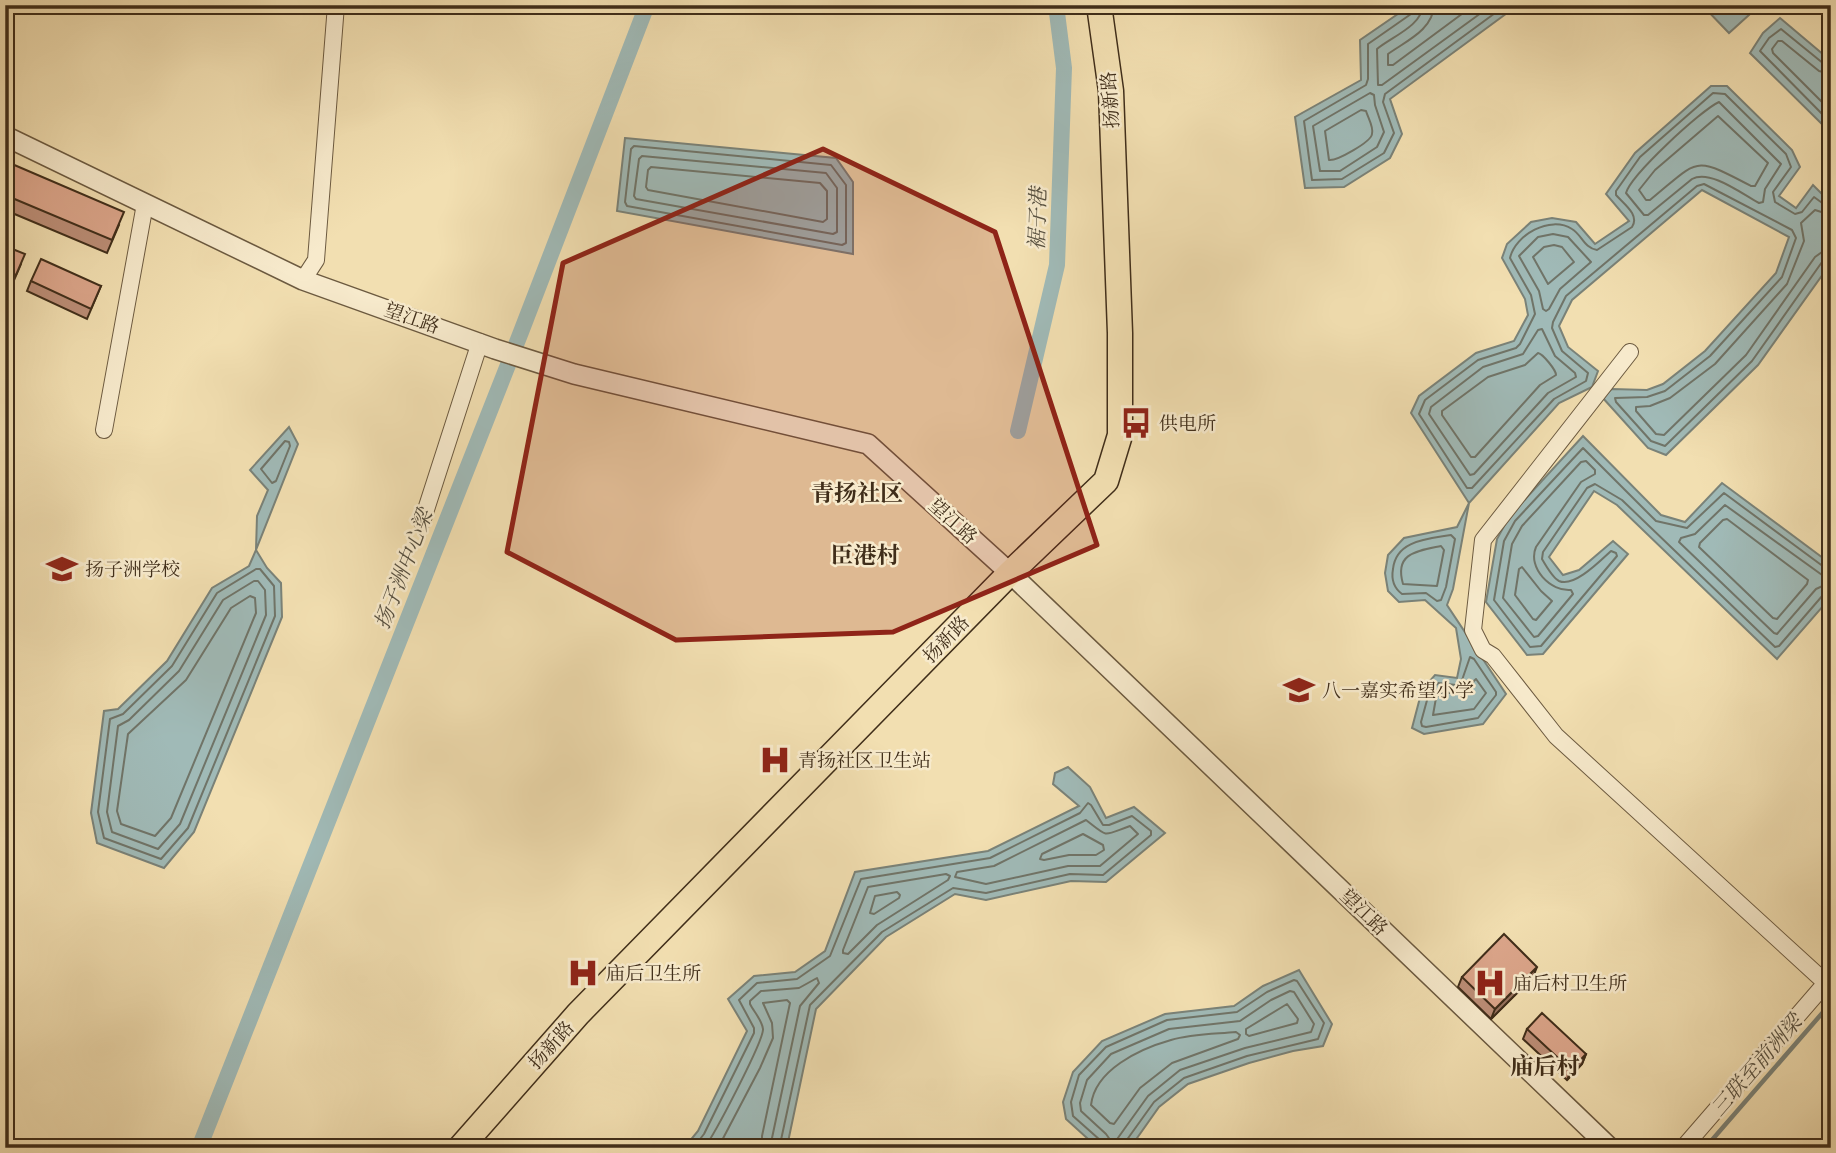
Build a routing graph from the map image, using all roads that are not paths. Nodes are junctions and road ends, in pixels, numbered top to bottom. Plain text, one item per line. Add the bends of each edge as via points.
1 (336, 5) edge
2 (1099, 5) edge
3 (5, 136) edge
4 (145, 204) junction
5 (303, 280) junction
6 (488, 345) junction
7 (1630, 352) dead end
8 (104, 430) dead end
9 (422, 522) dead end
10 (1010, 573) junction
11 (1828, 980) edge
12 (460, 1148) edge
13 (1610, 1148) edge
14 (1683, 1148) edge

1 - 5 street via 316,260
2 - 10 main road, 扬新路 via 1111,92 1121,435 1106,481
3 - 4 street, 望江路
4 - 5 street, 望江路
4 - 8 street
5 - 6 street, 望江路
6 - 9 street
6 - 10 street, 望江路 via 574,374 868,444
7 - 11 street via 1483,540 1473,630 1483,650 1493,656 1556,736
10 - 12 main road, 扬新路 via 578,1014
10 - 13 street, 望江路
11 - 14 street

